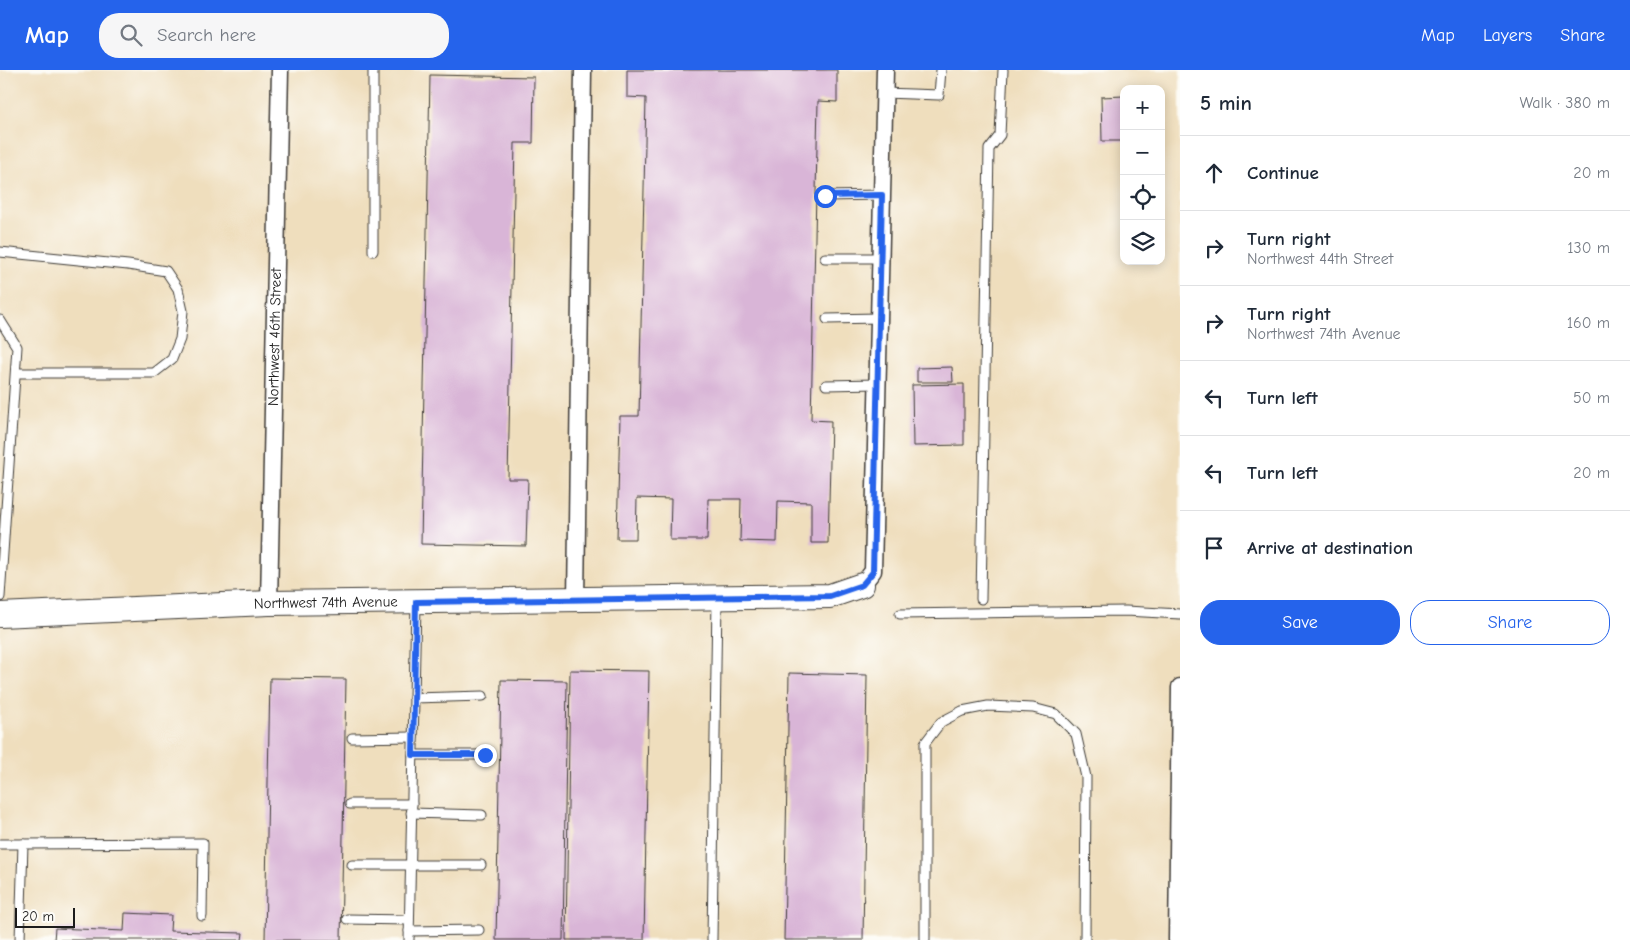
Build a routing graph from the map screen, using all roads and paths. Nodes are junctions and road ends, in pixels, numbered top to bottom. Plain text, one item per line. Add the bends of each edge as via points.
1 (280, 70) edge
2 (373, 70) edge
3 (583, 70) edge
4 (885, 70) edge
5 (941, 70) edge
6 (1003, 70) edge
7 (884, 93) junction
8 (882, 195) junction
9 (825, 196) dead end
10 (373, 251) dead end
11 (0, 252) edge
12 (824, 258) dead end
13 (880, 258) junction
14 (879, 318) junction
15 (827, 319) dead end
16 (0, 320) edge
17 (16, 373) junction
18 (877, 384) junction
19 (826, 385) dead end
20 (862, 585) joint
21 (0, 597) edge
22 (718, 598) junction
23 (981, 599) dead end
24 (576, 600) junction
25 (416, 602) junction
26 (268, 603) junction
27 (900, 614) dead end
28 (1180, 614) edge
29 (0, 615) edge
30 (1180, 687) edge
31 (483, 696) dead end
32 (414, 698) junction
33 (413, 737) junction
34 (352, 738) dead end
35 (413, 755) junction
36 (485, 755) dead end
37 (350, 804) dead end
38 (411, 809) junction
39 (482, 815) dead end
40 (0, 844) edge
41 (23, 844) junction
42 (352, 865) dead end
43 (410, 865) junction
44 (481, 865) dead end
45 (202, 916) dead end
46 (347, 919) dead end
47 (409, 920) junction
48 (479, 930) dead end
49 (1178, 934) edge
50 (409, 935) edge
51 (20, 940) edge
52 (712, 940) edge
53 (925, 940) edge
54 (1085, 940) edge

1 - 26 street, Northwest 46th Street
2 - 10 lane
3 - 24 street
4 - 7 street
5 - 7 lane via 939,95
6 - 23 lane via 1000,135 988,149
7 - 8 street
8 - 9 lane
8 - 13 street
11 - 17 lane via 166,271 178,289 183,311 180,339 172,359 154,373
12 - 13 lane
13 - 14 street
14 - 15 lane
14 - 18 street
16 - 17 lane via 17,347
17 - 21 lane
18 - 19 lane
18 - 20 street via 873,572
20 - 22 street, Northwest 74th Avenue via 830,596
22 - 24 street, Northwest 74th Avenue
22 - 52 lane
24 - 25 street, Northwest 74th Avenue
25 - 26 street, Northwest 74th Avenue
25 - 32 lane
26 - 29 street, Northwest 74th Avenue
27 - 28 lane via 1126,611
30 - 49 street
31 - 32 lane
32 - 33 lane
33 - 34 lane
33 - 35 lane
35 - 36 lane
35 - 38 lane
37 - 38 lane
38 - 39 lane
38 - 43 lane
40 - 41 lane
41 - 45 lane via 203,843
41 - 51 lane
42 - 43 lane
43 - 44 lane
43 - 47 lane
46 - 47 lane
47 - 50 lane
48 - 50 lane
53 - 54 lane via 925,742 941,722 962,711 988,706 1034,708 1056,714 1076,734 1086,778

